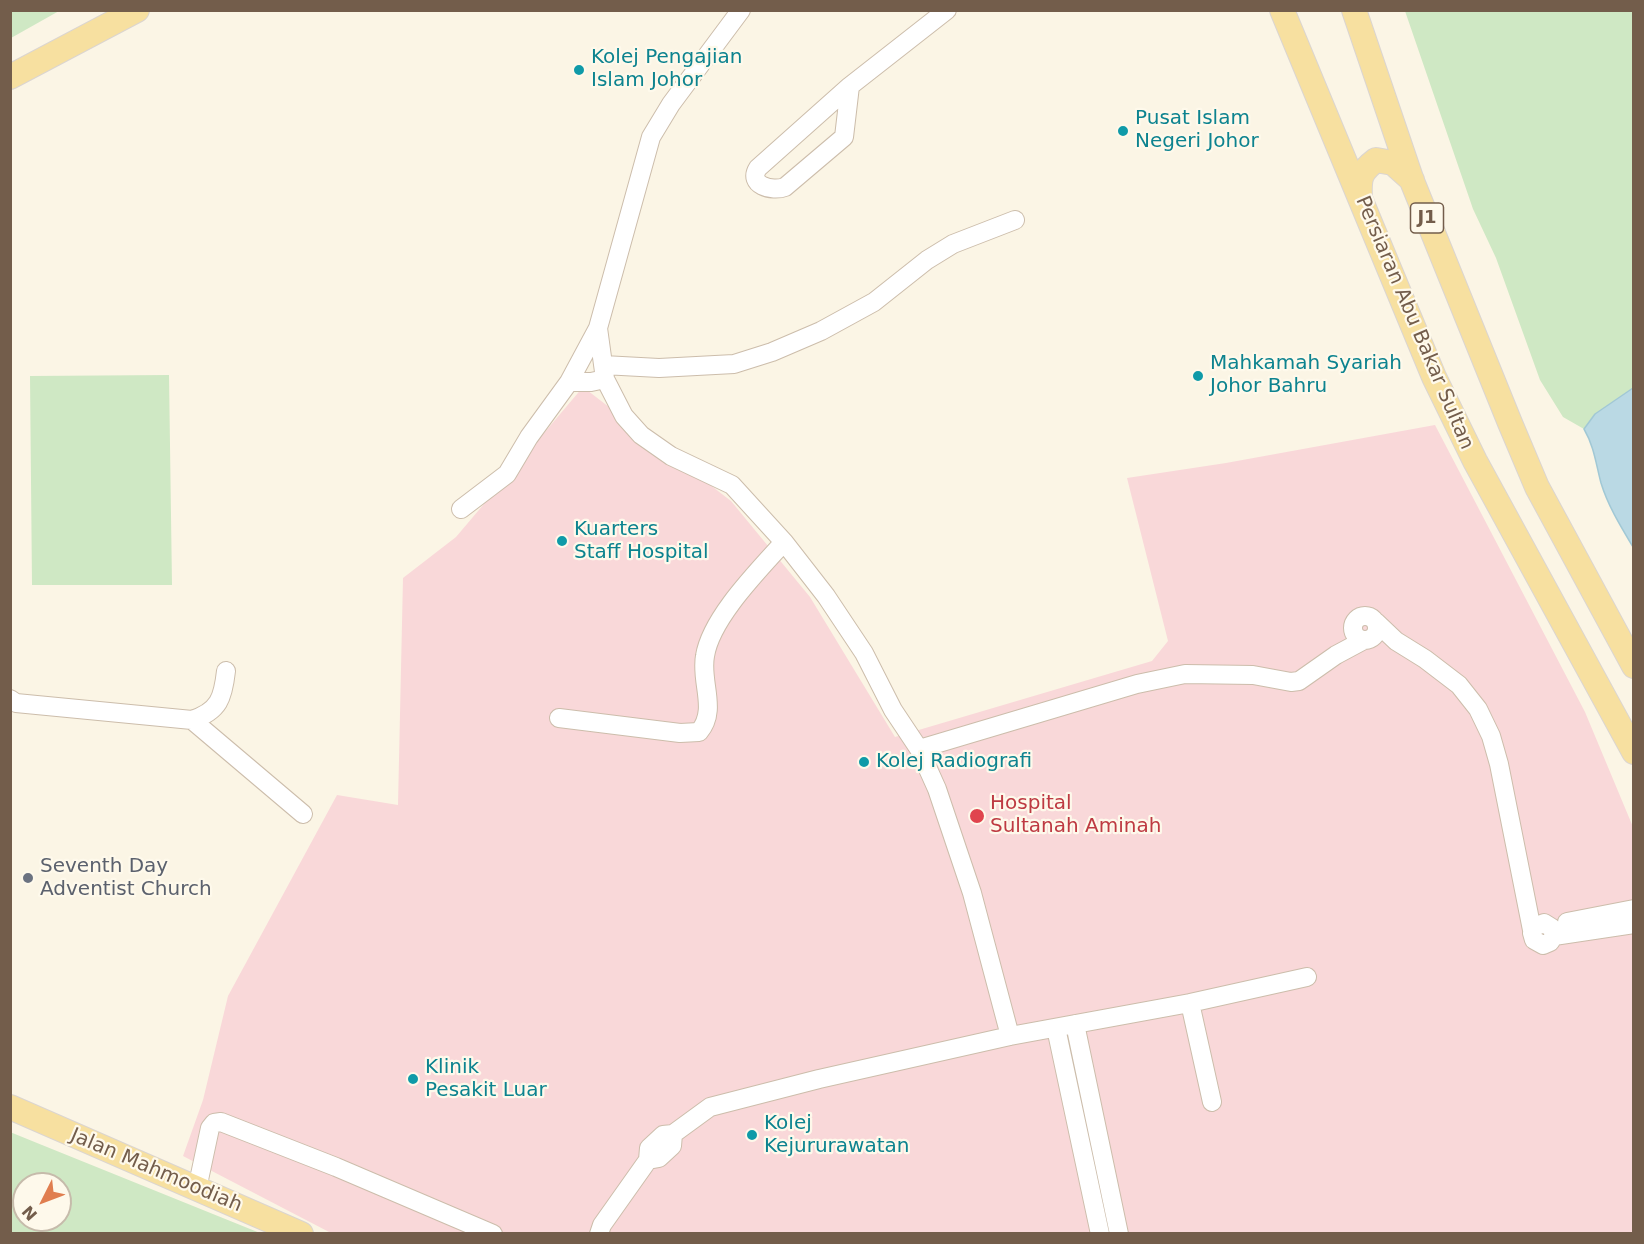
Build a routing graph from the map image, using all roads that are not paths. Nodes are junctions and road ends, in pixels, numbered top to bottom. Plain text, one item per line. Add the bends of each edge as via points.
1 (137, 10) edge
2 (741, 10) edge
3 (947, 10) edge
4 (1282, 10) edge
5 (1354, 10) edge
6 (41, 62) junction
7 (10, 77) edge
8 (850, 86) junction
9 (10, 97) edge
10 (1412, 181) junction
11 (1360, 198) junction
12 (1015, 220) dead end
13 (598, 328) junction
14 (604, 372) junction
15 (569, 382) junction
16 (462, 509) dead end
17 (784, 542) junction
18 (1634, 666) edge
19 (226, 672) dead end
20 (10, 699) edge
21 (559, 718) dead end
22 (192, 720) junction
23 (919, 749) junction
24 (1634, 752) edge
25 (303, 814) dead end
26 (1634, 909) edge
27 (1634, 924) edge
28 (1545, 930) junction
29 (1307, 977) dead end
30 (1190, 1003) junction
31 (1075, 1024) junction
32 (1056, 1028) junction
33 (1010, 1036) junction
34 (1212, 1102) dead end
35 (10, 1107) edge
36 (197, 1189) junction
37 (301, 1233) edge
38 (493, 1233) edge
39 (599, 1233) edge
40 (1100, 1233) edge
41 (1119, 1233) edge

1 - 6 main road
2 - 13 street via 670,104 651,137
3 - 8 street
4 - 11 main road, Persiaran Abu Bakar Sultan
5 - 10 main road, J1
6 - 7 main road
6 - 9 main road
8 - 8 street via 844,137 785,187 759,185 754,174 758,168
10 - 11 main road via 1393,163 1376,160 1362,172
10 - 18 main road, J1 via 1538,487
11 - 24 main road, Persiaran Abu Bakar Sultan via 1434,377 1475,461
12 - 14 street via 953,244 874,302 772,352 734,364
13 - 14 street
13 - 15 street
14 - 15 street via 591,382
14 - 17 street via 624,416 641,435 671,456 732,485
15 - 16 street via 507,474
17 - 21 street via 713,630 705,656 709,710 707,723 699,732
17 - 23 street via 864,653 892,710
19 - 22 street via 222,696 215,707
20 - 22 street via 16,703
22 - 25 street
23 - 28 street via 1137,684 1185,674 1253,675 1299,681 1353,647 1366,632 1396,641 1425,659 1469,696 1491,736
23 - 33 street via 937,789 972,893
26 - 28 street
27 - 28 street
29 - 30 street
30 - 31 street
30 - 34 street
31 - 32 street
31 - 41 street
32 - 33 street
32 - 40 street
33 - 39 street via 710,1107 673,1134 672,1146 659,1158 648,1160
35 - 36 main road, Jalan Mahmoodiah
36 - 37 main road, Jalan Mahmoodiah
36 - 38 street via 210,1128 221,1122

